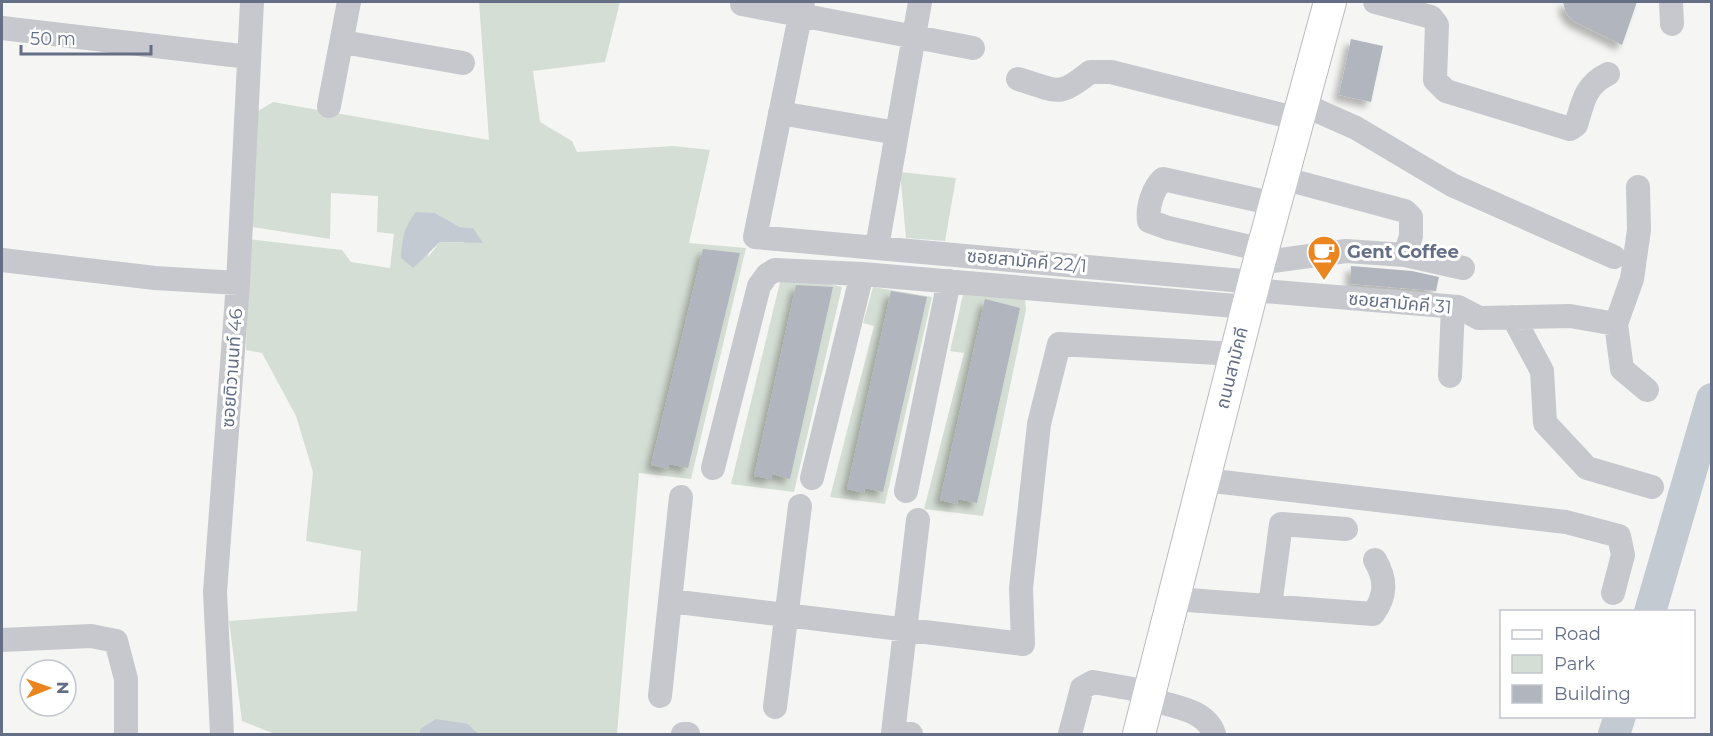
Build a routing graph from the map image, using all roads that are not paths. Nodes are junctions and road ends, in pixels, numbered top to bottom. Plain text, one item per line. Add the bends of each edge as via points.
1 (252, 2) edge
2 (349, 2) edge
3 (920, 2) edge
4 (1330, 2) edge
5 (1375, 2) edge
6 (742, 4) dead end
7 (802, 9) edge
8 (2, 28) edge
9 (914, 38) junction
10 (343, 42) junction
11 (973, 48) dead end
12 (249, 57) junction
13 (463, 63) dead end
14 (1608, 74) dead end
15 (1018, 79) dead end
16 (329, 106) dead end
17 (1300, 112) junction
18 (780, 113) junction
19 (897, 133) junction
20 (1638, 187) dead end
21 (1279, 191) junction
22 (877, 247) junction
23 (1405, 255) junction
24 (1614, 257) dead end
25 (2, 260) edge
26 (1463, 268) dead end
27 (862, 274) junction
28 (1255, 278) junction
29 (949, 281) junction
30 (238, 283) junction
31 (1453, 307) junction
32 (1514, 317) junction
33 (1616, 324) junction
34 (1235, 354) junction
35 (1450, 376) dead end
36 (1647, 390) dead end
37 (713, 468) dead end
38 (812, 478) dead end
39 (1204, 480) junction
40 (1652, 487) dead end
41 (906, 491) dead end
42 (681, 497) dead end
43 (800, 506) dead end
44 (918, 520) dead end
45 (1346, 529) dead end
46 (1375, 560) dead end
47 (1613, 593) dead end
48 (1175, 599) junction
49 (670, 601) junction
50 (1270, 606) junction
51 (786, 615) junction
52 (904, 630) junction
53 (2, 640) edge
54 (660, 696) dead end
55 (1149, 696) junction
56 (775, 706) dead end
57 (126, 735) edge
58 (222, 735) edge
59 (683, 735) edge
60 (688, 735) edge
61 (911, 735) edge
62 (1070, 735) edge
63 (1139, 735) edge
64 (1214, 735) edge

1 - 12 street, ซอยติวานนท์ 46
2 - 10 street
3 - 9 street
4 - 17 main road, ถนนสามัคคี
5 - 14 street via 1431,17 1437,25 1435,80 1446,91 1513,114 1570,129 1576,125 1593,81
6 - 7 street
7 - 9 street
7 - 18 street
8 - 12 street
9 - 11 street
9 - 19 street
10 - 13 street
10 - 16 street
12 - 30 street, ซอยติวานนท์ 46
15 - 17 street via 1060,91 1069,90 1090,72 1111,72
17 - 21 main road, ถนนสามัคคี
17 - 24 street via 1356,128 1452,185
18 - 19 street
18 - 22 street, ซอยสามัคคี 22/1 via 755,237
19 - 22 street
20 - 33 street via 1639,230 1632,279
21 - 23 street via 1409,213 1411,236
21 - 28 main road, ถนนสามัคคี
21 - 28 street via 1163,179 1156,186 1151,204 1149,221
22 - 28 street, ซอยสามัคคี 22/1
23 - 26 street
23 - 28 street via 1346,251
25 - 30 street via 155,278
27 - 29 street
27 - 37 street via 775,270 767,275 759,286
27 - 38 street
28 - 29 street
28 - 31 street, ซอยสามัคคี 31
28 - 34 main road, ถนนสามัคคี
29 - 41 street
30 - 58 street, ซอยติวานนท์ 46 via 215,592
31 - 32 street, ซอยสามัคคี 31 via 1479,318
31 - 35 street
32 - 33 street, ซอยสามัคคี 31 via 1570,316
32 - 40 street via 1542,371 1545,423 1587,468
33 - 36 street via 1622,369
34 - 39 main road, ถนนสามัคคี
34 - 52 street via 1059,344 1039,424 1021,588 1023,644
39 - 47 street via 1566,522 1619,536 1623,555
39 - 48 main road, ถนนสามัคคี
42 - 49 street
43 - 51 street
44 - 52 street
45 - 50 street via 1281,524
46 - 50 street via 1384,576 1383,594 1373,614
48 - 50 street
48 - 55 main road, ถนนสามัคคี
49 - 51 street
49 - 54 street
51 - 52 street
51 - 56 street
52 - 61 street via 892,733
53 - 57 street via 91,636 116,641 126,679
55 - 62 street via 1093,682 1082,688
55 - 63 main road, ถนนสามัคคี
55 - 64 street via 1200,715 1212,726
59 - 60 street

